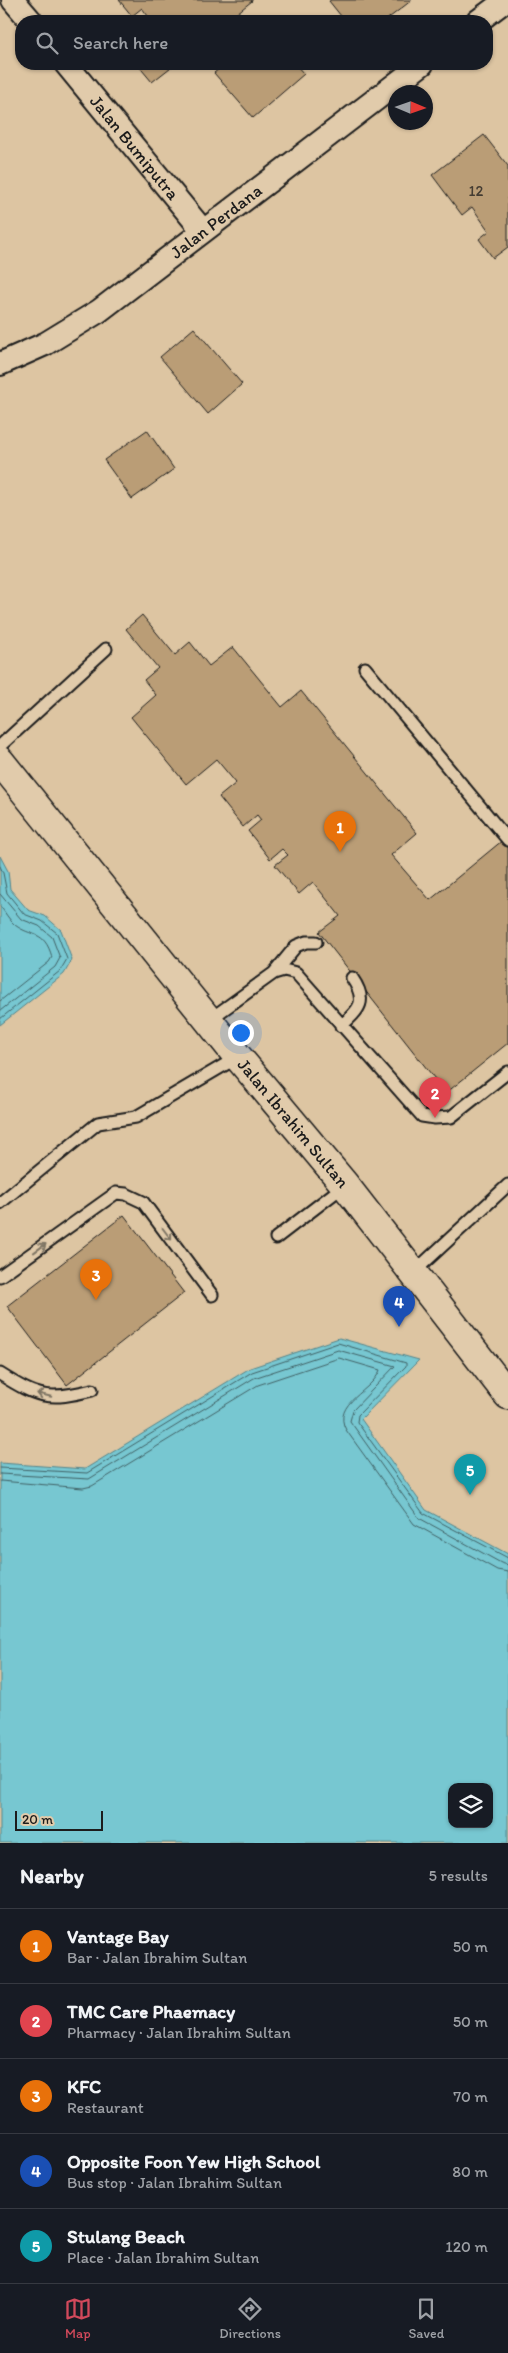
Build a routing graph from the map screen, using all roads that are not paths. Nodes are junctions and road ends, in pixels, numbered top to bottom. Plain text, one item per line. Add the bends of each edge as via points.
1 (13, 0) edge
2 (506, 0) edge
3 (26, 15) edge
4 (486, 15) edge
5 (71, 70) edge
6 (414, 70) edge
7 (203, 231) junction
8 (0, 364) edge
9 (106, 649) dead end
10 (366, 668) dead end
11 (0, 746) edge
12 (0, 761) edge
13 (508, 840) edge
14 (316, 942) dead end
15 (274, 972) junction
16 (352, 978) dead end
17 (208, 1020) junction
18 (341, 1026) junction
19 (238, 1057) junction
20 (508, 1072) edge
21 (344, 1185) junction
22 (508, 1186) edge
23 (0, 1203) edge
24 (276, 1238) dead end
25 (412, 1274) junction
26 (0, 1276) edge
27 (212, 1295) dead end
28 (0, 1374) edge
29 (92, 1390) dead end
30 (508, 1395) edge

1 - 3 street
2 - 4 street
5 - 7 street, Jalan Bumiputra
6 - 7 street, Jalan Perdana
7 - 8 street, Jalan Perdana via 99,311 45,344
9 - 11 lane
10 - 13 lane
12 - 17 street, Jalan Ibrahim Sultan
14 - 15 lane via 296,946
15 - 17 lane
15 - 18 lane via 296,973
16 - 18 lane via 360,993 360,1004
17 - 19 street, Jalan Ibrahim Sultan
18 - 20 lane via 422,1116 451,1116
19 - 21 street, Jalan Ibrahim Sultan
19 - 23 lane via 136,1117 98,1123
21 - 24 lane
21 - 25 street, Jalan Ibrahim Sultan
22 - 25 lane
25 - 30 street, Jalan Ibrahim Sultan
26 -> 27 lane via 116,1194 126,1194 143,1202
29 -> 28 lane via 51,1398 26,1390

